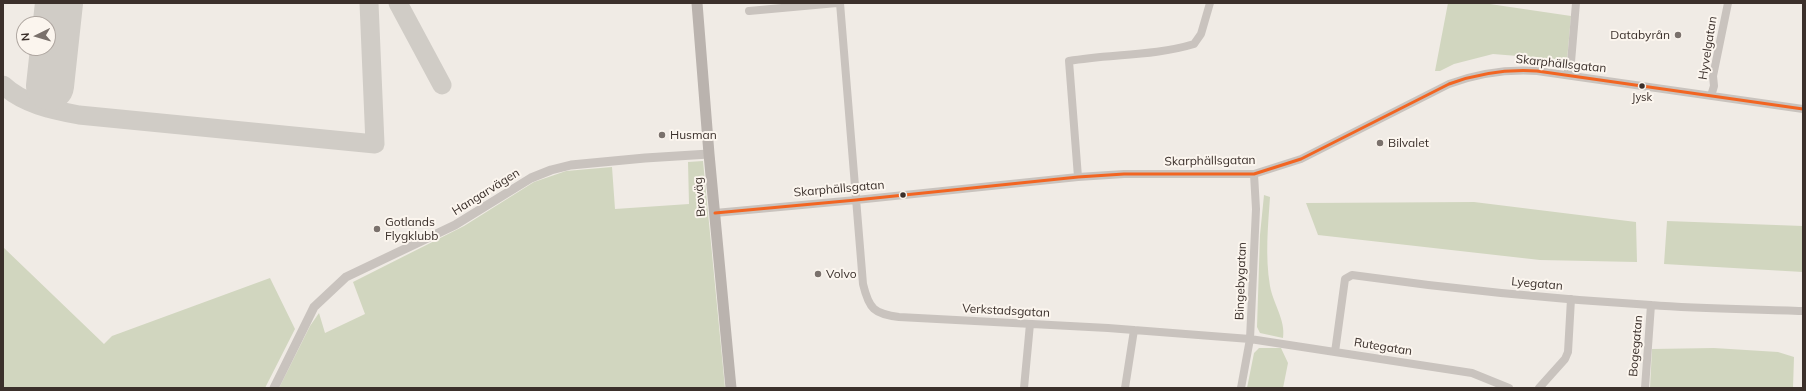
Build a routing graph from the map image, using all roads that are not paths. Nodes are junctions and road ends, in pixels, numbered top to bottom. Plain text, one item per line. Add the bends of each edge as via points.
1 (697, 3) edge
2 (837, 3) edge
3 (840, 3) edge
4 (1210, 3) edge
5 (1576, 3) edge
6 (1728, 3) edge
7 (749, 11) dead end
8 (1567, 75) junction
9 (1711, 96) junction
10 (1803, 109) edge
11 (709, 154) junction
12 (1254, 174) junction
13 (1078, 177) junction
14 (856, 200) junction
15 (714, 212) junction
16 (1571, 299) junction
17 (1651, 305) junction
18 (1803, 311) edge
19 (1030, 324) junction
20 (1134, 330) junction
21 (1250, 340) junction
22 (1335, 352) junction
23 (274, 388) edge
24 (732, 388) edge
25 (1024, 388) edge
26 (1125, 388) edge
27 (1241, 388) edge
28 (1509, 388) edge
29 (1539, 388) edge
30 (1645, 388) edge

1 - 11 main road, Broväg
2 - 7 street
3 - 14 street, Verkstadsgatan
4 - 13 street via 1201,34 1194,44 1168,50 1069,62
5 - 8 street via 1571,62
6 - 9 street, Hyvelgatan
8 - 9 street, Skarphällsgatan
8 - 12 street, Skarphällsgatan via 1517,70 1468,77 1449,84 1301,159
9 - 10 street, Skarphällsgatan
11 - 15 main road, Broväg
11 - 23 street, Hangarvägen via 645,158 551,170 531,178 456,225 346,277 314,307
12 - 13 street, Skarphällsgatan via 1124,174
12 - 21 street, Bingebygatan via 1256,209
13 - 14 street, Skarphällsgatan
14 - 15 street, Skarphällsgatan
14 - 19 street, Verkstadsgatan via 867,299 879,313 899,317
15 - 24 main road, Broväg
16 - 17 street, Lyegatan
16 - 22 street, Lyegatan via 1470,291 1349,275 1345,279
16 - 29 street via 1568,352 1565,359
17 - 18 street, Lyegatan
17 - 30 street, Bogegatan
19 - 20 street, Verkstadsgatan
19 - 25 street
20 - 21 street, Verkstadsgatan
20 - 26 street
21 - 22 street, Rutegatan
21 - 27 street, Bingebygatan
22 - 28 street, Rutegatan via 1472,373

